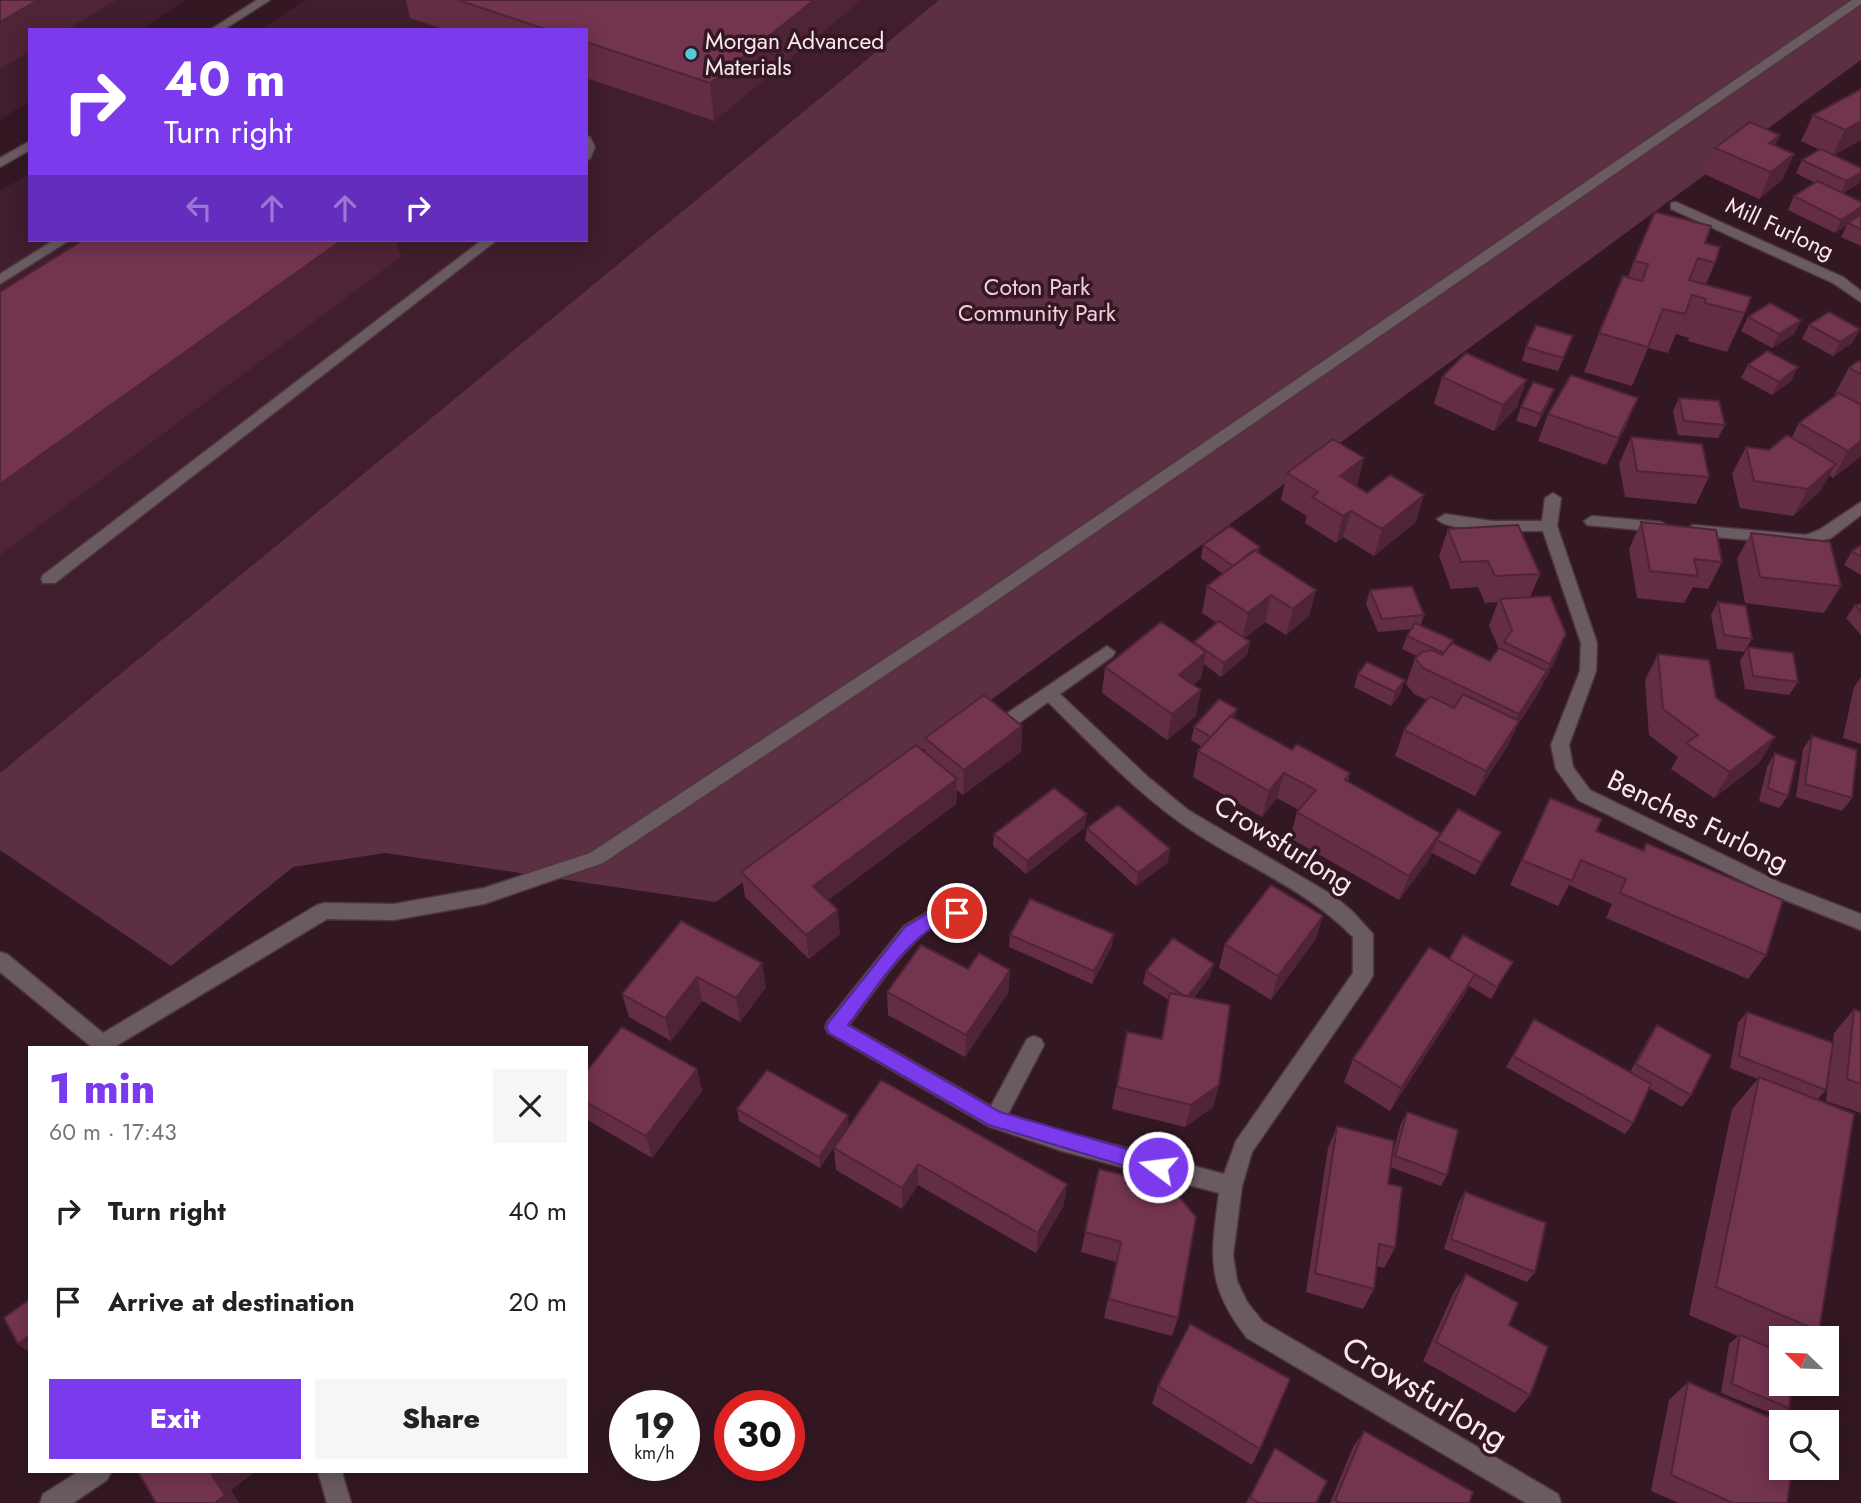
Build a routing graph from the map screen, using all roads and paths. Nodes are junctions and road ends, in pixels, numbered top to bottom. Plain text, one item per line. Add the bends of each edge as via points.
1 (265, 0) edge
2 (1859, 0) edge
3 (218, 28) edge
4 (28, 146) edge
5 (0, 163) edge
6 (1676, 206) dead end
7 (60, 242) edge
8 (488, 242) edge
9 (0, 280) edge
10 (1861, 298) edge
11 (1553, 498) dead end
12 (1861, 507) edge
13 (1445, 519) dead end
14 (1592, 521) dead end
15 (1549, 526) junction
16 (49, 579) dead end
17 (1107, 652) dead end
18 (1050, 694) junction
19 (1006, 723) edge
20 (973, 914) dead end
21 (1861, 922) edge
22 (0, 960) edge
23 (1034, 1045) dead end
24 (105, 1046) edge
25 (995, 1119) junction
26 (1231, 1186) junction
27 (97, 1473) edge
28 (330, 1473) edge
29 (52, 1503) edge
30 (339, 1503) edge
31 (1549, 1503) edge

1 - 3 street
2 - 24 street via 968,612 596,858 484,896 394,912 324,911
4 - 5 street
6 - 10 street, Mill Furlong via 1838,280
7 - 9 street
8 - 16 street
11 - 15 street, Benches Furlong
12 - 14 street via 1825,534 1806,540
13 - 15 street via 1492,526
15 - 21 street, Benches Furlong via 1589,643 1588,671 1560,745 1565,769 1584,795 1774,888
17 - 18 street
18 - 19 street
18 - 26 street, Crowsfurlong via 1156,793 1201,828 1314,891 1363,934 1363,975 1243,1149
20 - 25 street via 941,912 911,932 835,1027
22 - 24 street
23 - 25 street
25 - 26 street
26 - 31 street, Crowsfurlong via 1222,1255 1226,1282 1255,1330
27 - 29 street
28 - 30 street

